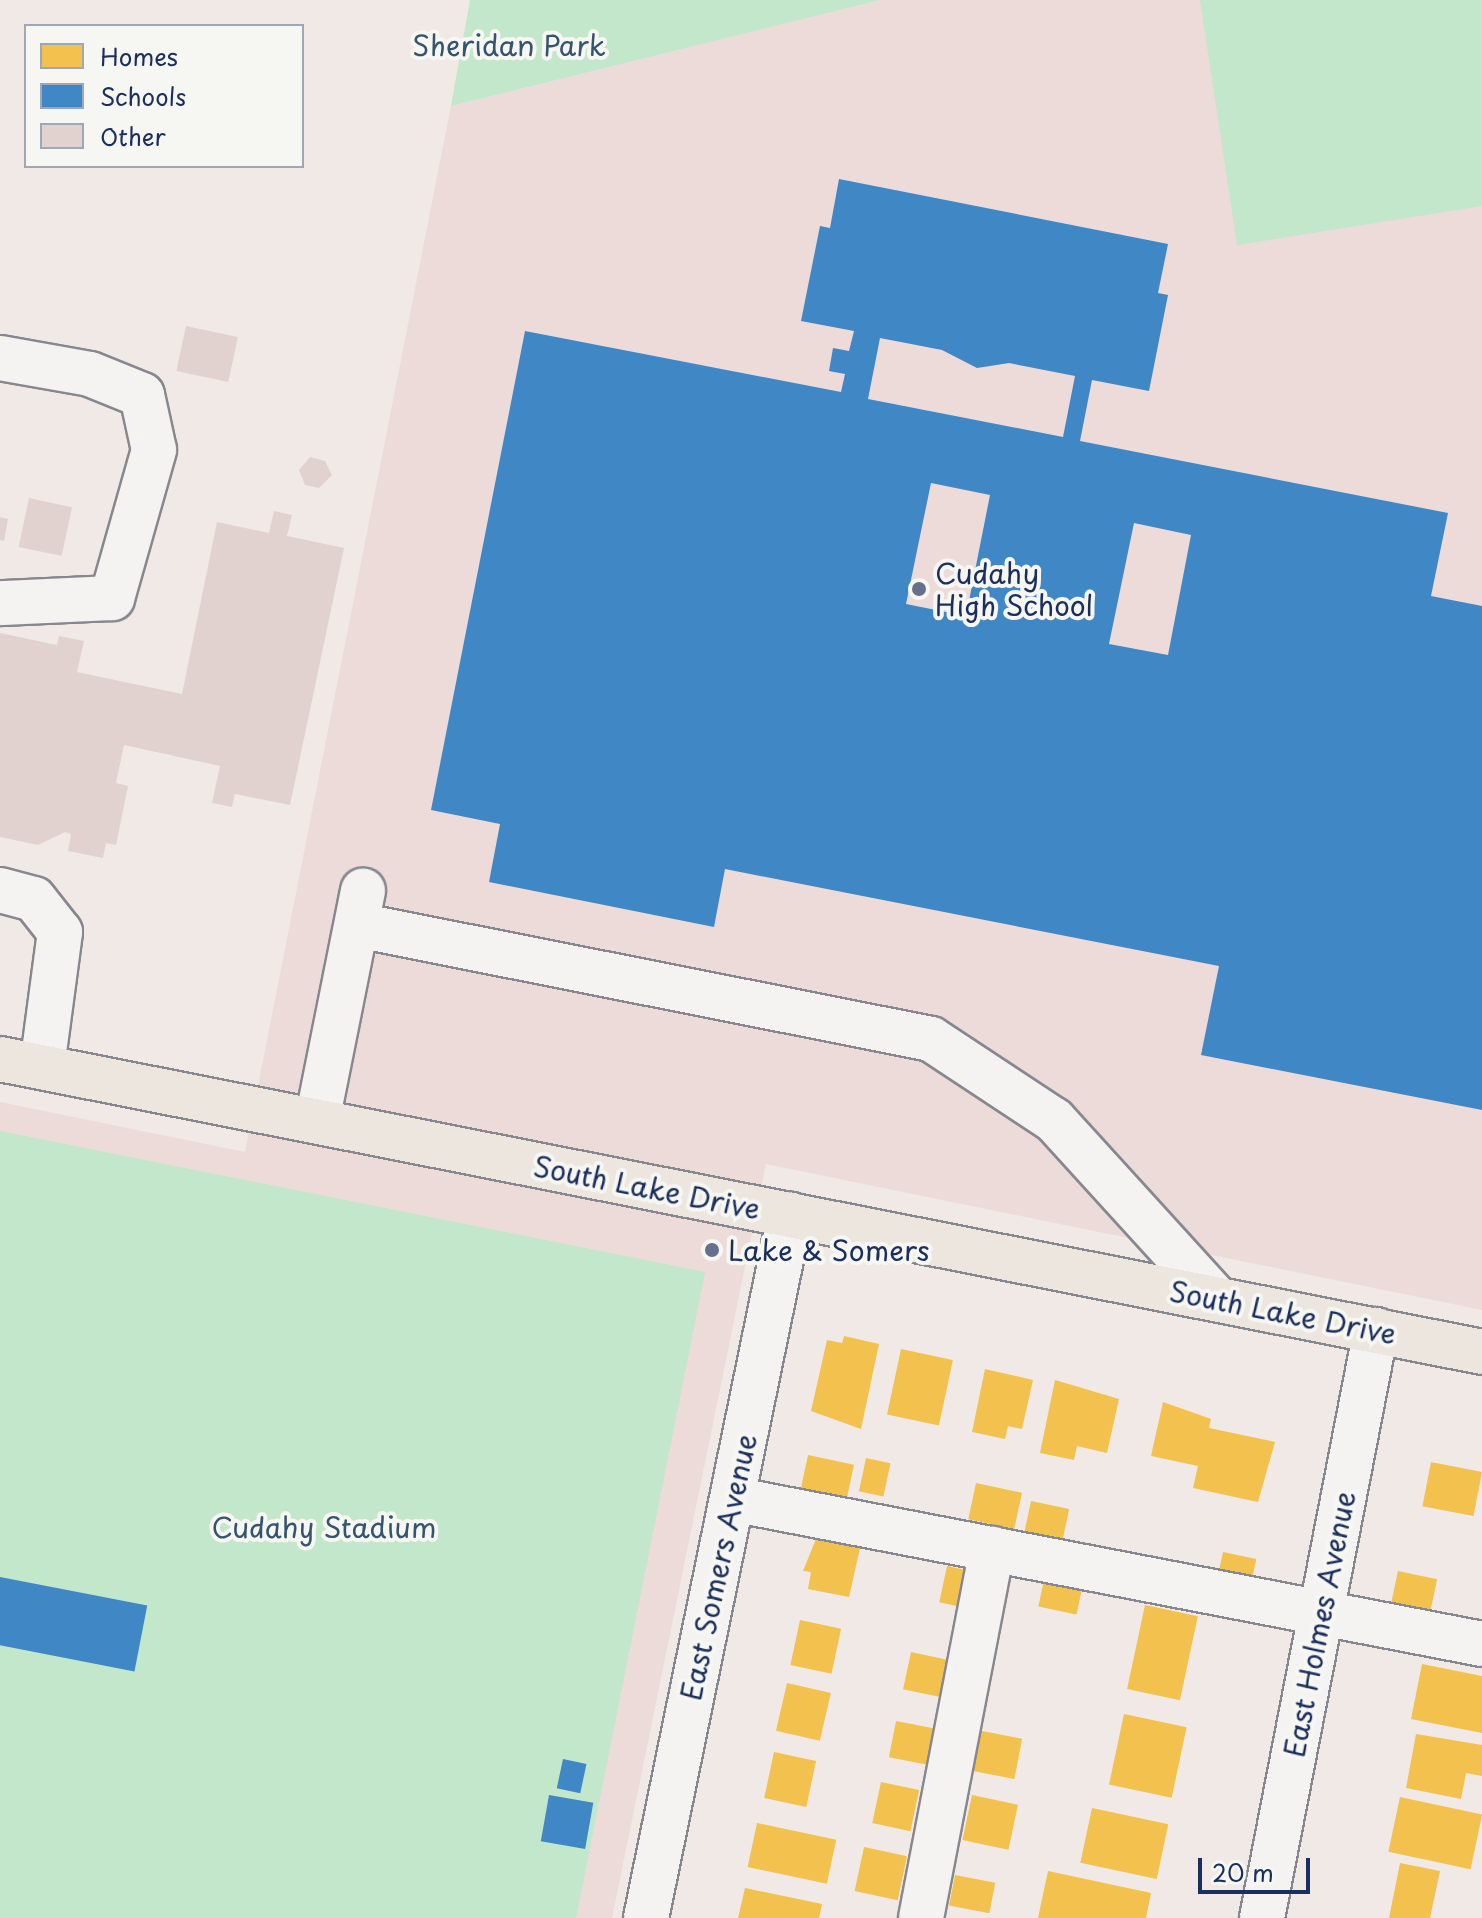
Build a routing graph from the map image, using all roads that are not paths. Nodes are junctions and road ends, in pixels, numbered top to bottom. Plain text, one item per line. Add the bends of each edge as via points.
1 (0, 358) edge
2 (0, 603) edge
3 (0, 890) edge
4 (0, 1059) edge
5 (42, 1067) junction
6 (317, 1121) junction
7 (790, 1215) junction
8 (1217, 1299) junction
9 (1376, 1330) junction
10 (1482, 1352) edge
11 (732, 1499) junction
12 (992, 1549) junction
13 (1322, 1612) junction
14 (1482, 1644) edge
15 (646, 1918) edge
16 (921, 1918) edge
17 (1262, 1918) edge

1 - 2 street via 90,374 142,395 154,450 112,598
3 - 5 street via 34,899 60,932
4 - 5 main road, South Lake Drive
5 - 6 main road, South Lake Drive
6 - 7 main road, South Lake Drive
6 - 8 street via 360,908 931,1039 1054,1120
7 - 8 main road, South Lake Drive
7 - 11 street, East Somers Avenue
8 - 9 main road, South Lake Drive
9 - 10 main road, South Lake Drive
9 - 13 street, East Holmes Avenue
11 - 12 street
11 - 15 street, East Somers Avenue
12 - 13 street
12 - 16 street
13 - 14 street
13 - 17 street, East Holmes Avenue

